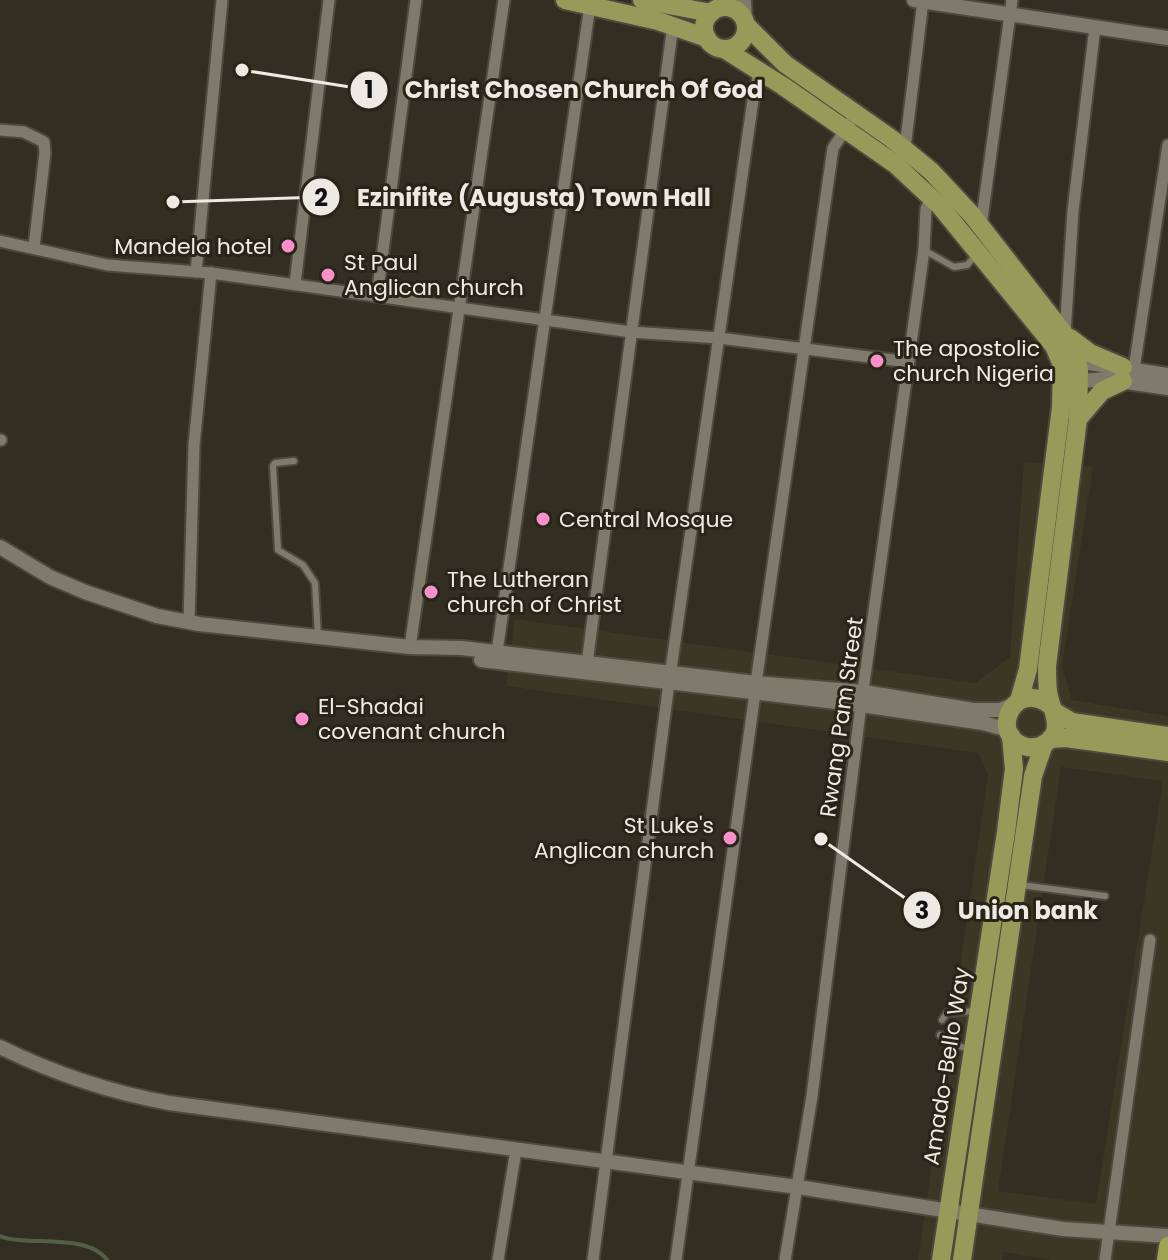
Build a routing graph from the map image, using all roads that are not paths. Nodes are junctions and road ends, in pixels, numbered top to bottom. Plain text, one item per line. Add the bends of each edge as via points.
1 (222, 0) edge
2 (329, 0) edge
3 (416, 0) edge
4 (504, 0) edge
5 (565, 0) edge
6 (744, 0) edge
7 (650, 1) edge
8 (919, 1) edge
9 (590, 5) junction
10 (1011, 7) edge
11 (714, 8) edge
12 (745, 24) junction
13 (673, 25) junction
14 (1095, 27) junction
15 (707, 38) junction
16 (1168, 38) edge
17 (724, 49) junction
18 (760, 71) junction
19 (851, 121) junction
20 (0, 130) edge
21 (1168, 145) edge
22 (905, 148) junction
23 (937, 190) junction
24 (981, 227) junction
25 (0, 241) edge
26 (34, 247) junction
27 (924, 250) junction
28 (978, 253) junction
29 (196, 272) junction
30 (211, 273) junction
31 (295, 284) junction
32 (377, 296) junction
33 (458, 308) junction
34 (543, 320) junction
35 (631, 332) junction
36 (719, 338) junction
37 (1065, 346) junction
38 (805, 348) junction
39 (909, 362) junction
40 (1127, 372) junction
41 (1168, 375) edge
42 (1072, 382) junction
43 (1168, 388) edge
44 (1078, 419) junction
45 (294, 461) dead end
46 (0, 547) edge
47 (189, 622) junction
48 (318, 637) junction
49 (410, 647) junction
50 (497, 652) junction
51 (587, 663) junction
52 (670, 678) junction
53 (756, 688) junction
54 (862, 699) junction
55 (1016, 703) junction
56 (1053, 709) junction
57 (1009, 733) junction
58 (1168, 736) edge
59 (1047, 741) junction
60 (1168, 752) edge
61 (1018, 885) junction
62 (1105, 896) dead end
63 (1150, 940) dead end
64 (979, 1011) junction
65 (942, 1020) dead end
66 (940, 1035) dead end
67 (0, 1047) edge
68 (973, 1050) junction
69 (516, 1150) junction
70 (606, 1162) junction
71 (687, 1174) junction
72 (798, 1187) junction
73 (948, 1211) junction
74 (969, 1215) junction
75 (1109, 1233) junction
76 (1168, 1236) edge
77 (1168, 1246) edge
78 (498, 1260) edge
79 (593, 1260) edge
80 (676, 1260) edge
81 (785, 1260) edge
82 (941, 1260) edge
83 (962, 1260) edge
84 (1105, 1260) edge
85 (1166, 1260) edge

1 - 29 street
2 - 31 street
3 - 32 street
4 - 33 street
5 - 9 main road
6 - 12 street
7 - 11 main road
8 - 10 street
8 - 22 street
9 - 13 main road
9 - 34 street
10 - 14 street
10 - 24 street
11 - 12 main road via 731,8
11 - 15 main road via 705,23
12 - 17 main road via 741,42
12 - 19 main road
13 - 15 main road
13 - 35 street
14 - 16 street
14 - 37 street via 1073,211
15 - 17 main road
17 - 18 main road
18 - 19 main road
18 - 36 street
19 - 22 main road
19 - 23 main road via 895,164
19 - 38 street via 833,148
20 - 26 street via 24,132 44,142
21 - 40 street
22 - 23 main road
23 - 24 main road
23 - 27 street, Rwang Pam Street via 926,209
23 - 28 main road
24 - 37 main road
25 - 26 street
26 - 29 street via 85,262
27 - 28 lane via 954,267 967,265
27 - 39 street, Rwang Pam Street
28 - 37 main road
29 - 30 street
30 - 31 street
30 - 47 street via 194,445
31 - 32 street
32 - 33 street
33 - 34 street
33 - 49 street
34 - 35 street
34 - 50 street
35 - 36 street
35 - 51 street
36 - 38 street
36 - 52 street
37 - 40 street
37 - 40 main road
37 - 42 main road
38 - 39 street
38 - 53 street
39 - 54 street, Rwang Pam Street
40 - 41 street
40 - 42 street
40 - 43 street
40 - 44 main road
42 - 44 main road
42 - 55 main road via 1028,669
44 - 56 main road via 1047,666
45 - 48 lane via 273,466 278,550 303,565 315,583
46 - 47 street via 85,592
47 - 48 street
48 - 49 street
49 - 50 street
49 - 52 street via 457,657
50 - 51 street
51 - 52 street
52 - 53 street
52 - 70 street
53 - 54 street
53 - 71 street
54 - 55 street via 973,710 1000,710
54 - 57 street
54 - 72 street, Rwang Pam Street
55 - 56 main road via 1036,697
55 - 57 main road via 1007,721
56 - 58 main road via 1072,722
56 - 59 main road via 1057,727
57 - 59 main road via 1025,746
57 - 64 main road, Amado-Bello Way via 1014,756 1010,800
59 - 60 main road via 1066,738
59 - 61 main road, Amado-Bello Way via 1033,776
61 - 62 lane
61 - 74 main road, Amado-Bello Way
63 - 75 street
64 - 65 lane via 957,1011
64 - 68 main road, Amado-Bello Way
66 - 68 lane
67 - 69 street via 125,1095
68 - 73 main road, Amado-Bello Way
69 - 70 street
69 - 78 street
70 - 71 street
70 - 79 street
71 - 72 street
71 - 80 street
72 - 73 street
72 - 81 street, Rwang Pam Street
73 - 74 street
73 - 82 main road, Amado-Bello Way
74 - 75 street
74 - 83 main road, Amado-Bello Way
75 - 76 street
75 - 84 street
77 - 85 highway

